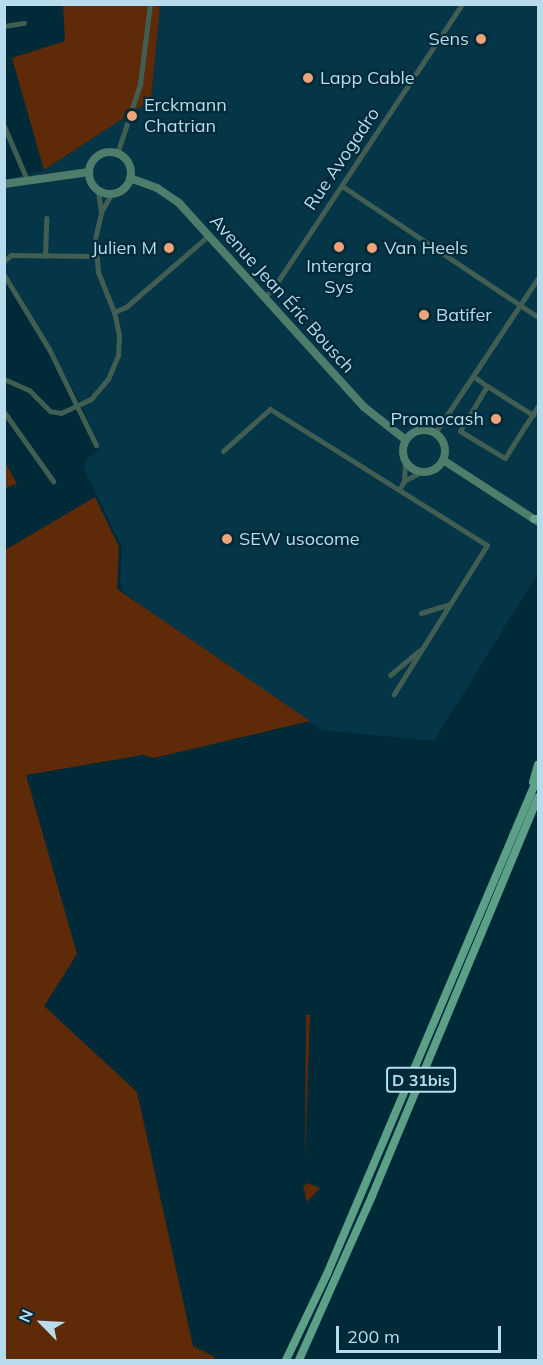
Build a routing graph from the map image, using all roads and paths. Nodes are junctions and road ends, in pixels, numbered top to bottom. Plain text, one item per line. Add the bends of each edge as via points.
1 (150, 4) edge
2 (462, 4) edge
3 (24, 23) dead end
4 (4, 26) edge
5 (4, 126) edge
6 (117, 154) junction
7 (89, 172) junction
8 (130, 178) junction
9 (27, 180) junction
10 (4, 184) edge
11 (342, 186) junction
12 (98, 191) junction
13 (111, 195) junction
14 (102, 212) junction
15 (46, 218) dead end
16 (209, 235) junction
17 (45, 256) junction
18 (95, 256) junction
19 (4, 261) edge
20 (4, 275) edge
21 (538, 278) edge
22 (264, 297) junction
23 (520, 304) junction
24 (114, 312) junction
25 (538, 317) edge
26 (472, 376) junction
27 (4, 379) edge
28 (487, 386) junction
29 (538, 406) edge
30 (78, 407) junction
31 (4, 411) edge
32 (533, 415) junction
33 (435, 433) junction
34 (406, 440) junction
35 (96, 445) dead end
36 (223, 451) dead end
37 (405, 460) junction
38 (443, 460) junction
39 (421, 472) junction
40 (53, 481) dead end
41 (404, 481) junction
42 (399, 490) junction
43 (537, 520) edge
44 (450, 604) junction
45 (421, 613) dead end
46 (424, 647) junction
47 (390, 675) dead end
48 (394, 694) dead end
49 (538, 765) edge
50 (538, 777) edge
51 (538, 797) edge
52 (524, 811) junction
53 (286, 1360) edge
54 (299, 1360) edge

1 - 6 street via 140,84
2 - 11 street, Rue Avogadro
3 - 4 street
5 - 9 street
6 - 7 main road via 99,156
6 - 8 main road via 127,161
7 - 9 main road
7 - 12 main road
8 - 13 main road via 123,190
8 - 16 main road, Avenue Jean Éric Bousch via 157,188 179,203
9 - 10 main road
11 - 22 street, Rue Avogadro via 273,290
11 - 23 street
12 - 13 main road
12 - 14 street
13 - 14 street
14 - 18 street
15 - 17 street
16 - 22 main road, Avenue Jean Éric Bousch
16 - 24 street via 126,307
17 - 18 street
17 - 19 street via 11,255
18 - 24 street
20 - 30 street via 49,349
21 - 23 street
22 - 34 main road, Avenue Jean Éric Bousch via 364,407
23 - 25 street
23 - 26 street
24 - 30 street via 118,356 108,379
26 - 28 street
26 - 33 street
27 - 30 street via 29,390 50,411 61,413
28 - 32 street
28 - 32 street via 460,430 505,458
29 - 32 street
30 - 35 street
31 - 40 street
33 - 34 main road via 420,430
33 - 38 main road via 444,445
34 - 37 main road
36 - 42 street via 270,409
37 - 39 main road
37 - 41 street
38 - 39 main road via 436,468
38 - 43 main road
39 - 41 street
41 - 42 street
42 - 44 street via 487,545
44 - 45 street
44 - 46 street
46 - 47 street
46 - 48 street
49 - 52 highway
50 - 52 highway, D 31bis
51 - 54 highway, D 31bis via 372,1196
52 - 53 highway, D 31bis via 327,1274

